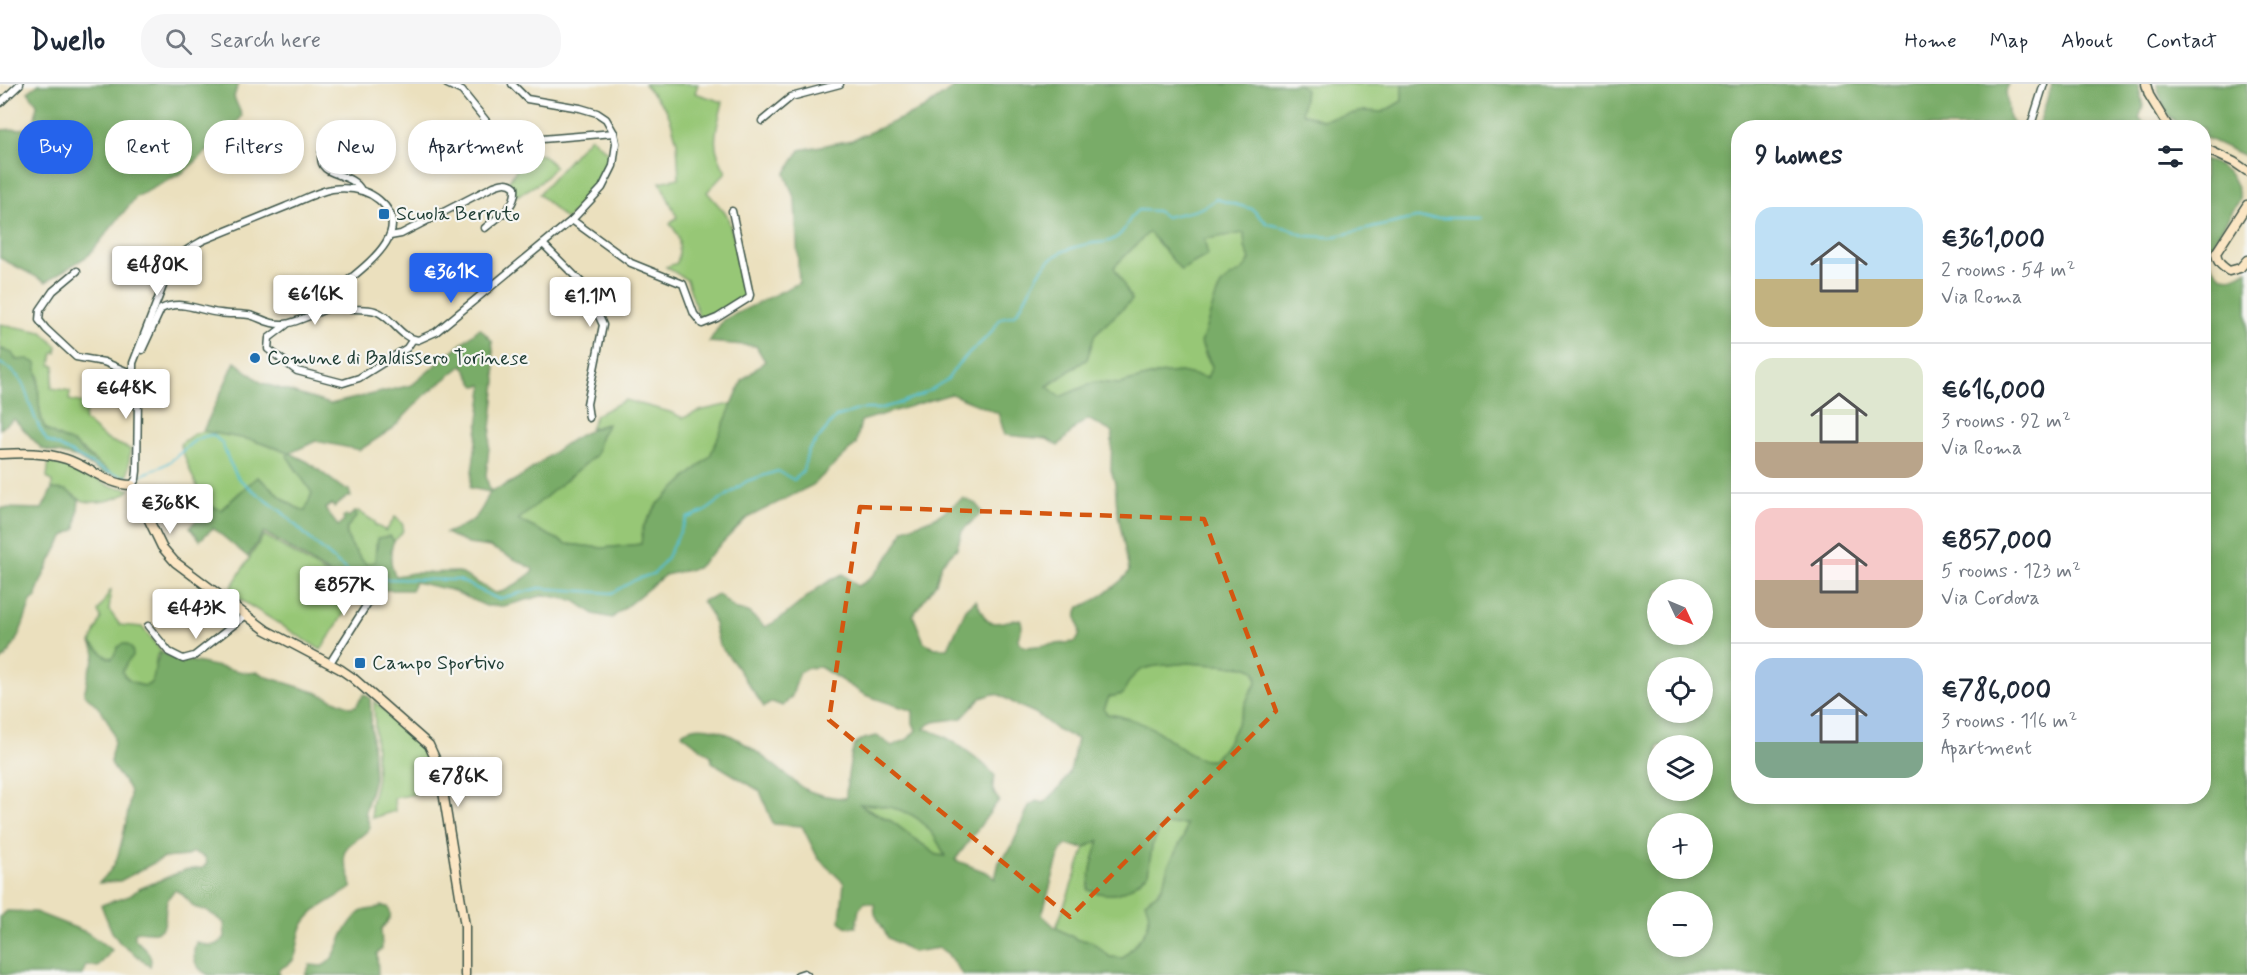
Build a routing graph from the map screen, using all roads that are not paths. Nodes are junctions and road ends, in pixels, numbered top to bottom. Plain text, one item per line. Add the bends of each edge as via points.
1 (20, 84) edge
2 (447, 84) edge
3 (512, 84) edge
4 (840, 84) edge
5 (2044, 84) edge
6 (2146, 84) edge
7 (0, 103) edge
8 (2033, 120) edge
9 (2164, 120) edge
10 (762, 121) dead end
11 (614, 133) junction
12 (2211, 151) edge
13 (2247, 171) edge
14 (335, 174) edge
15 (360, 190) junction
16 (2247, 206) edge
17 (732, 211) dead end
18 (572, 220) junction
19 (485, 228) dead end
20 (390, 236) junction
21 (544, 245) junction
22 (2247, 260) edge
23 (77, 271) dead end
24 (336, 305) junction
25 (286, 325) junction
26 (413, 339) junction
27 (133, 363) junction
28 (133, 374) junction
29 (589, 418) dead end
30 (0, 454) edge
31 (132, 485) junction
32 (374, 592) dead end
33 (245, 616) junction
34 (148, 626) dead end
35 (332, 659) junction
36 (465, 975) edge
37 (798, 975) edge
38 (807, 975) edge

1 - 7 street
2 - 11 street via 462,91 505,140
3 - 11 street via 527,99 597,113
4 - 10 street via 791,97
5 - 8 street
6 - 9 street
11 - 18 street via 611,173
12 - 13 street
14 - 15 street via 354,182
15 - 20 street via 388,209 392,222
15 - 27 street via 328,190 204,240 182,253 167,276
16 - 22 street via 2216,253 2220,265 2229,271 2240,268
17 - 18 street via 750,295 702,324 683,284 631,262
18 - 21 street
19 - 20 street via 508,209 515,197 515,187 503,183
20 - 24 street via 375,256 336,290
21 - 26 street via 436,332
21 - 29 street via 585,286 603,325 587,404
23 - 28 street via 53,291 40,310 39,320 76,357 104,362
24 - 25 street
24 - 26 street via 377,312
25 - 26 street via 269,338 268,349 297,371 343,383 359,378 407,348
25 - 27 street via 173,304 161,309
27 - 28 street
28 - 31 street via 138,397 137,471
30 - 31 street via 37,452 67,459 114,482
31 - 33 street via 168,554
32 - 35 street
33 - 34 street via 194,656 183,659 169,652
33 - 35 street via 288,643
35 - 36 street via 429,745 438,762 465,926
37 - 38 street

